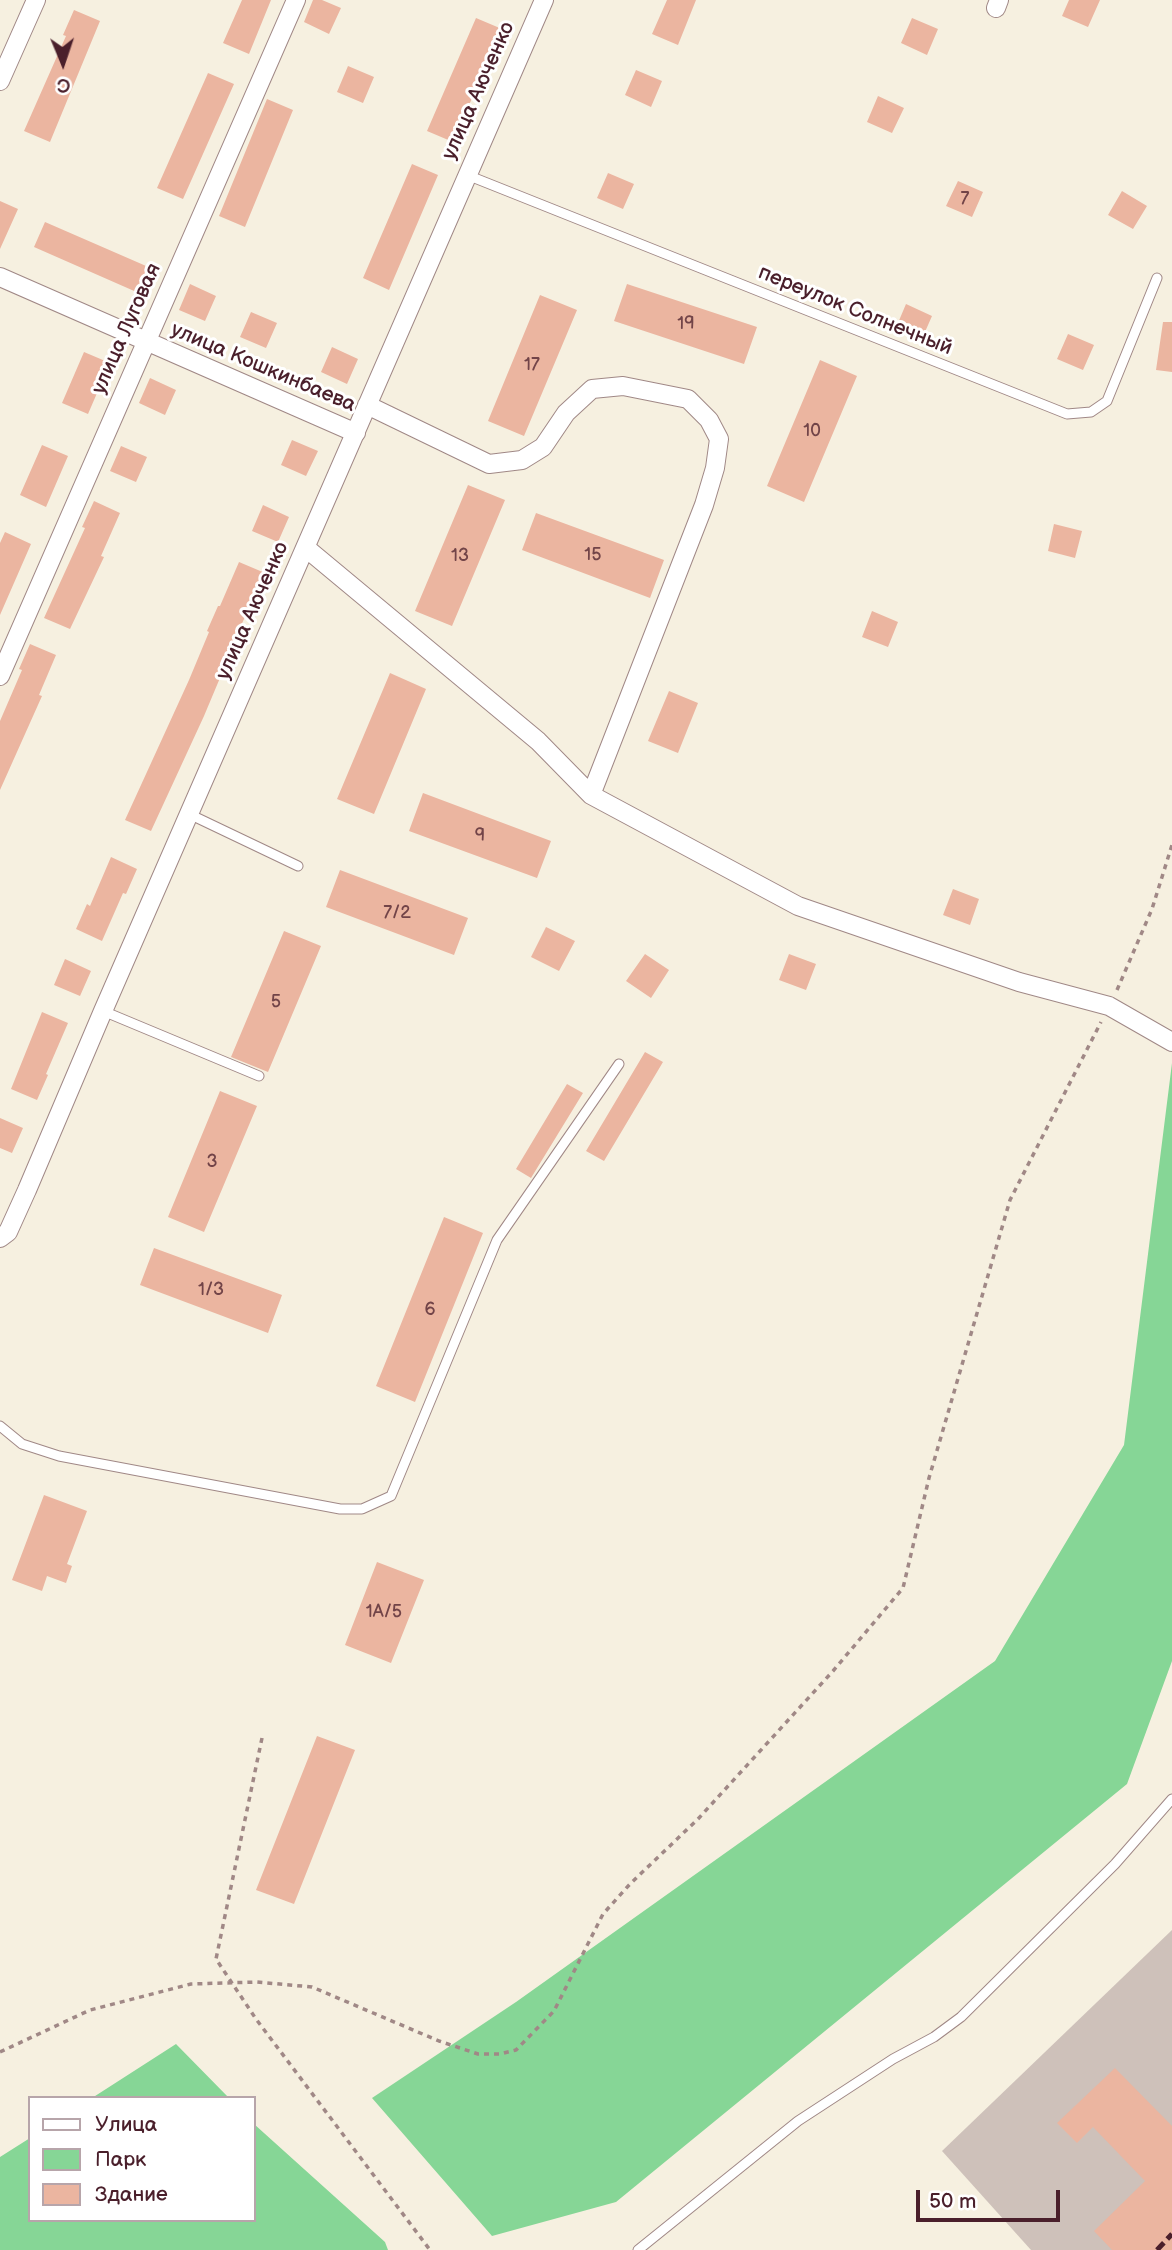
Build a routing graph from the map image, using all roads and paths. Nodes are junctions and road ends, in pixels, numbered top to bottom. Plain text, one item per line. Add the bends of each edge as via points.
1 (36, 0) edge
2 (296, 0) edge
3 (544, 0) edge
4 (0, 81) edge
5 (467, 174) junction
6 (0, 277) edge
7 (1157, 278) dead end
8 (145, 342) junction
9 (367, 405) junction
10 (356, 433) junction
11 (306, 548) junction
12 (0, 676) edge
13 (591, 795) junction
14 (189, 814) junction
15 (1172, 845) edge
16 (298, 866) dead end
17 (1109, 1006) junction
18 (103, 1011) junction
19 (1172, 1042) edge
20 (619, 1064) dead end
21 (259, 1076) dead end
22 (0, 1238) edge
23 (0, 1426) edge
24 (262, 1738) dead end
25 (1172, 1799) edge
26 (232, 1983) junction
27 (0, 2052) edge
28 (430, 2250) edge
29 (639, 2250) edge

1 - 4 street
2 - 8 street, улица Луговая
3 - 5 street, улица Аюченко
5 - 7 lane, переулок Солнечный via 1068,414 1091,412 1107,401
5 - 9 street, улица Аюченко
6 - 8 street, улица Кошкинбаева
8 - 10 street, улица Кошкинбаева
8 - 12 street, улица Луговая
9 - 10 street, улица Аюченко
9 - 13 street via 489,464 522,460 542,447 566,413 592,389 623,386 688,399 709,420 719,439 705,505
10 - 11 street, улица Аюченко
11 - 13 street via 538,741
11 - 14 street, улица Аюченко
13 - 17 street via 798,906 1019,982
14 - 16 lane
14 - 18 street, улица Аюченко
15 - 17 path via 1152,909
17 - 19 street
17 - 26 path via 1010,1200 929,1478 903,1588 698,1819 603,1914 554,2011 516,2050 478,2054 312,1987
18 - 21 lane
18 - 22 street, улица Аюченко via 8,1232
20 - 23 lane via 497,1240 391,1496 362,1509 340,1509 59,1456 22,1444
24 - 26 path via 216,1959
25 - 29 lane via 1115,1864 961,2017 798,2121
26 - 27 path via 191,1984 90,2010
26 - 28 path

